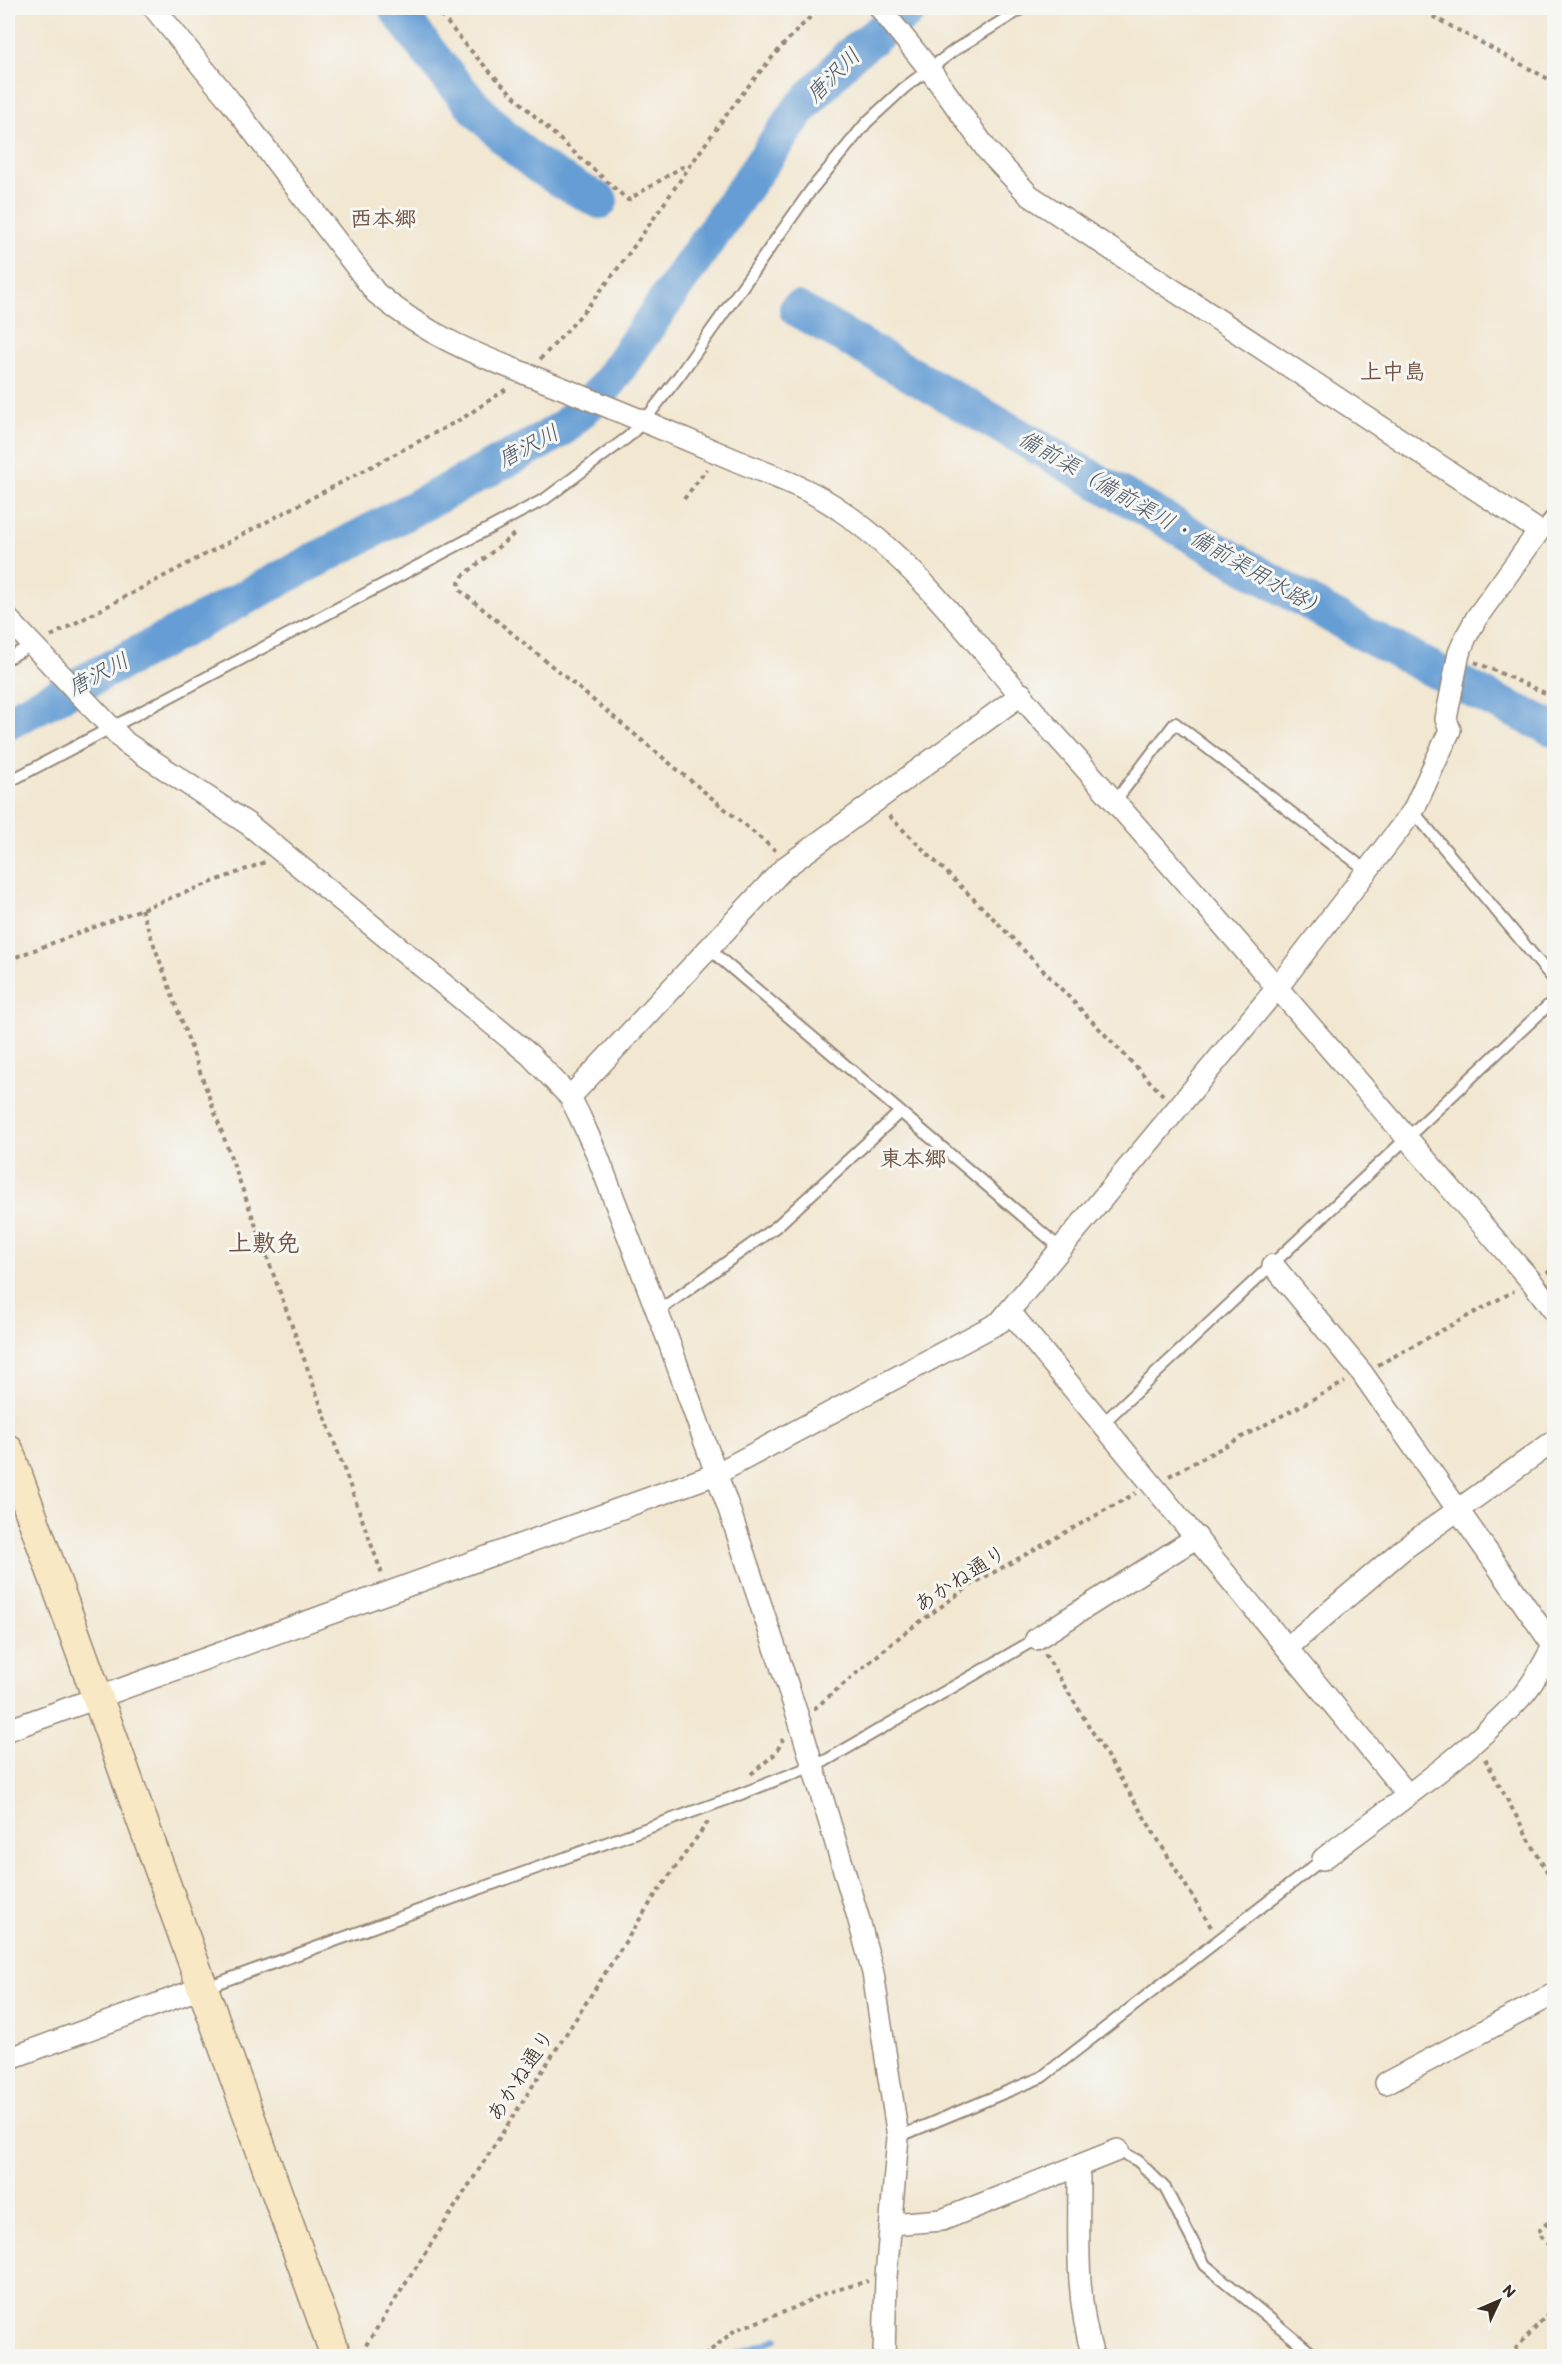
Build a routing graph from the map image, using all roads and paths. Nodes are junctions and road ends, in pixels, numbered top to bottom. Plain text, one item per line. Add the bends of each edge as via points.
1 (154, 8) edge
2 (436, 8) edge
3 (764, 8) edge
4 (771, 8) edge
5 (820, 8) edge
6 (880, 8) edge
7 (1023, 8) edge
8 (1417, 8) edge
9 (925, 64) junction
10 (1554, 82) edge
11 (688, 168) junction
12 (530, 376) junction
13 (639, 419) junction
14 (719, 453) junction
15 (684, 499) dead end
16 (1554, 513) edge
17 (516, 531) dead end
18 (1539, 531) junction
19 (8, 619) edge
20 (37, 648) junction
21 (8, 658) edge
22 (1458, 660) junction
23 (1022, 694) junction
24 (1554, 697) edge
25 (108, 725) junction
26 (8, 782) edge
27 (1116, 800) junction
28 (874, 801) junction
29 (1413, 810) junction
30 (286, 855) junction
31 (790, 862) junction
32 (1366, 870) junction
33 (141, 909) junction
34 (710, 949) junction
35 (8, 960) edge
36 (1554, 980) edge
37 (1277, 988) junction
38 (1554, 1000) edge
39 (570, 1097) junction
40 (1176, 1108) junction
41 (900, 1112) junction
42 (1406, 1138) junction
43 (1059, 1247) junction
44 (1273, 1265) junction
45 (1008, 1311) junction
46 (1554, 1311) edge
47 (657, 1312) junction
48 (1103, 1423) junction
49 (1554, 1441) edge
50 (8, 1450) edge
51 (716, 1474) junction
52 (1143, 1489) dead end
53 (1457, 1509) junction
54 (1197, 1537) junction
55 (389, 1592) junction
56 (1036, 1639) junction
57 (1554, 1646) edge
58 (1288, 1647) junction
59 (98, 1698) junction
60 (809, 1714) dead end
61 (8, 1730) edge
62 (790, 1730) dead end
63 (1475, 1740) junction
64 (813, 1765) junction
65 (745, 1780) dead end
66 (1408, 1794) junction
67 (714, 1815) dead end
68 (1323, 1859) joint
69 (1554, 1885) edge
70 (1219, 1941) junction
71 (201, 1988) junction
72 (1554, 1994) edge
73 (8, 2059) edge
74 (1386, 2083) dead end
75 (898, 2137) junction
76 (1118, 2150) joint
77 (1077, 2167) junction
78 (1554, 2217) edge
79 (891, 2223) junction
80 (1554, 2252) edge
81 (886, 2277) junction
82 (1554, 2307) edge
83 (336, 2356) edge
84 (359, 2356) edge
85 (704, 2356) edge
86 (884, 2356) edge
87 (1093, 2356) edge
88 (1315, 2356) edge
89 (1509, 2356) edge

1 - 12 street via 376,293 423,329
2 - 11 path via 491,75 532,116 628,200 682,167
3 - 4 path
5 - 11 path via 742,93
6 - 9 street
7 - 9 lane
8 - 10 path
9 - 13 lane via 841,152
9 - 18 street via 987,150 1029,195
11 - 12 path via 630,255
12 - 13 street
12 - 20 path via 464,418
13 - 14 street
13 - 25 lane via 628,437 545,499
14 - 15 path
14 - 23 street via 809,492 840,510 916,578
16 - 18 lane
17 - 31 path via 463,576 459,583 461,591
18 - 22 street via 1477,617
19 - 20 street
20 - 21 lane
20 - 25 street
22 - 24 path
22 - 29 street via 1446,719 1450,730
23 - 27 street
23 - 28 street
25 - 26 lane
25 - 30 street via 144,756 248,824
27 - 32 lane via 1175,723
27 - 37 street
28 - 31 street
28 - 40 path
29 - 32 street
29 - 36 lane
30 - 33 path
30 - 39 street via 530,1055
31 - 34 street
32 - 37 street
33 - 35 path
33 - 55 path
34 - 39 street
34 - 41 lane
37 - 40 street
37 - 42 street
38 - 42 lane
39 - 47 street via 596,1152
40 - 43 street
41 - 43 lane
41 - 47 lane via 777,1226
42 - 44 lane
42 - 46 street
43 - 45 street
44 - 48 lane
44 - 53 street via 1362,1373
45 - 48 street
45 - 51 street via 1000,1322
47 - 51 street
48 - 54 street
49 - 53 street
50 - 59 street
51 - 55 street
51 - 64 street
52 - 60 path, あかね通り via 971,1585 903,1634
53 - 57 street
53 - 58 street via 1402,1550
54 - 56 street
54 - 58 street
55 - 59 street
56 - 64 lane via 853,1748
56 - 70 path
57 - 63 street via 1524,1695
58 - 66 street
59 - 61 street
59 - 71 street
62 - 65 path via 777,1753
63 - 66 street
63 - 69 path
64 - 71 lane
64 - 75 street via 873,1972
66 - 68 street
67 - 84 path, あかね通り via 656,1894
68 - 70 lane
70 - 75 lane via 1042,2077
71 - 73 street
71 - 83 street
72 - 74 street
75 - 79 street
76 - 77 street
76 - 88 lane via 1138,2162 1165,2188 1205,2265
77 - 79 street via 942,2220
77 - 87 street via 1078,2272 1086,2335
78 - 80 path via 1538,2232
79 - 81 street
81 - 85 path via 823,2294 735,2330
81 - 86 street
82 - 89 path

